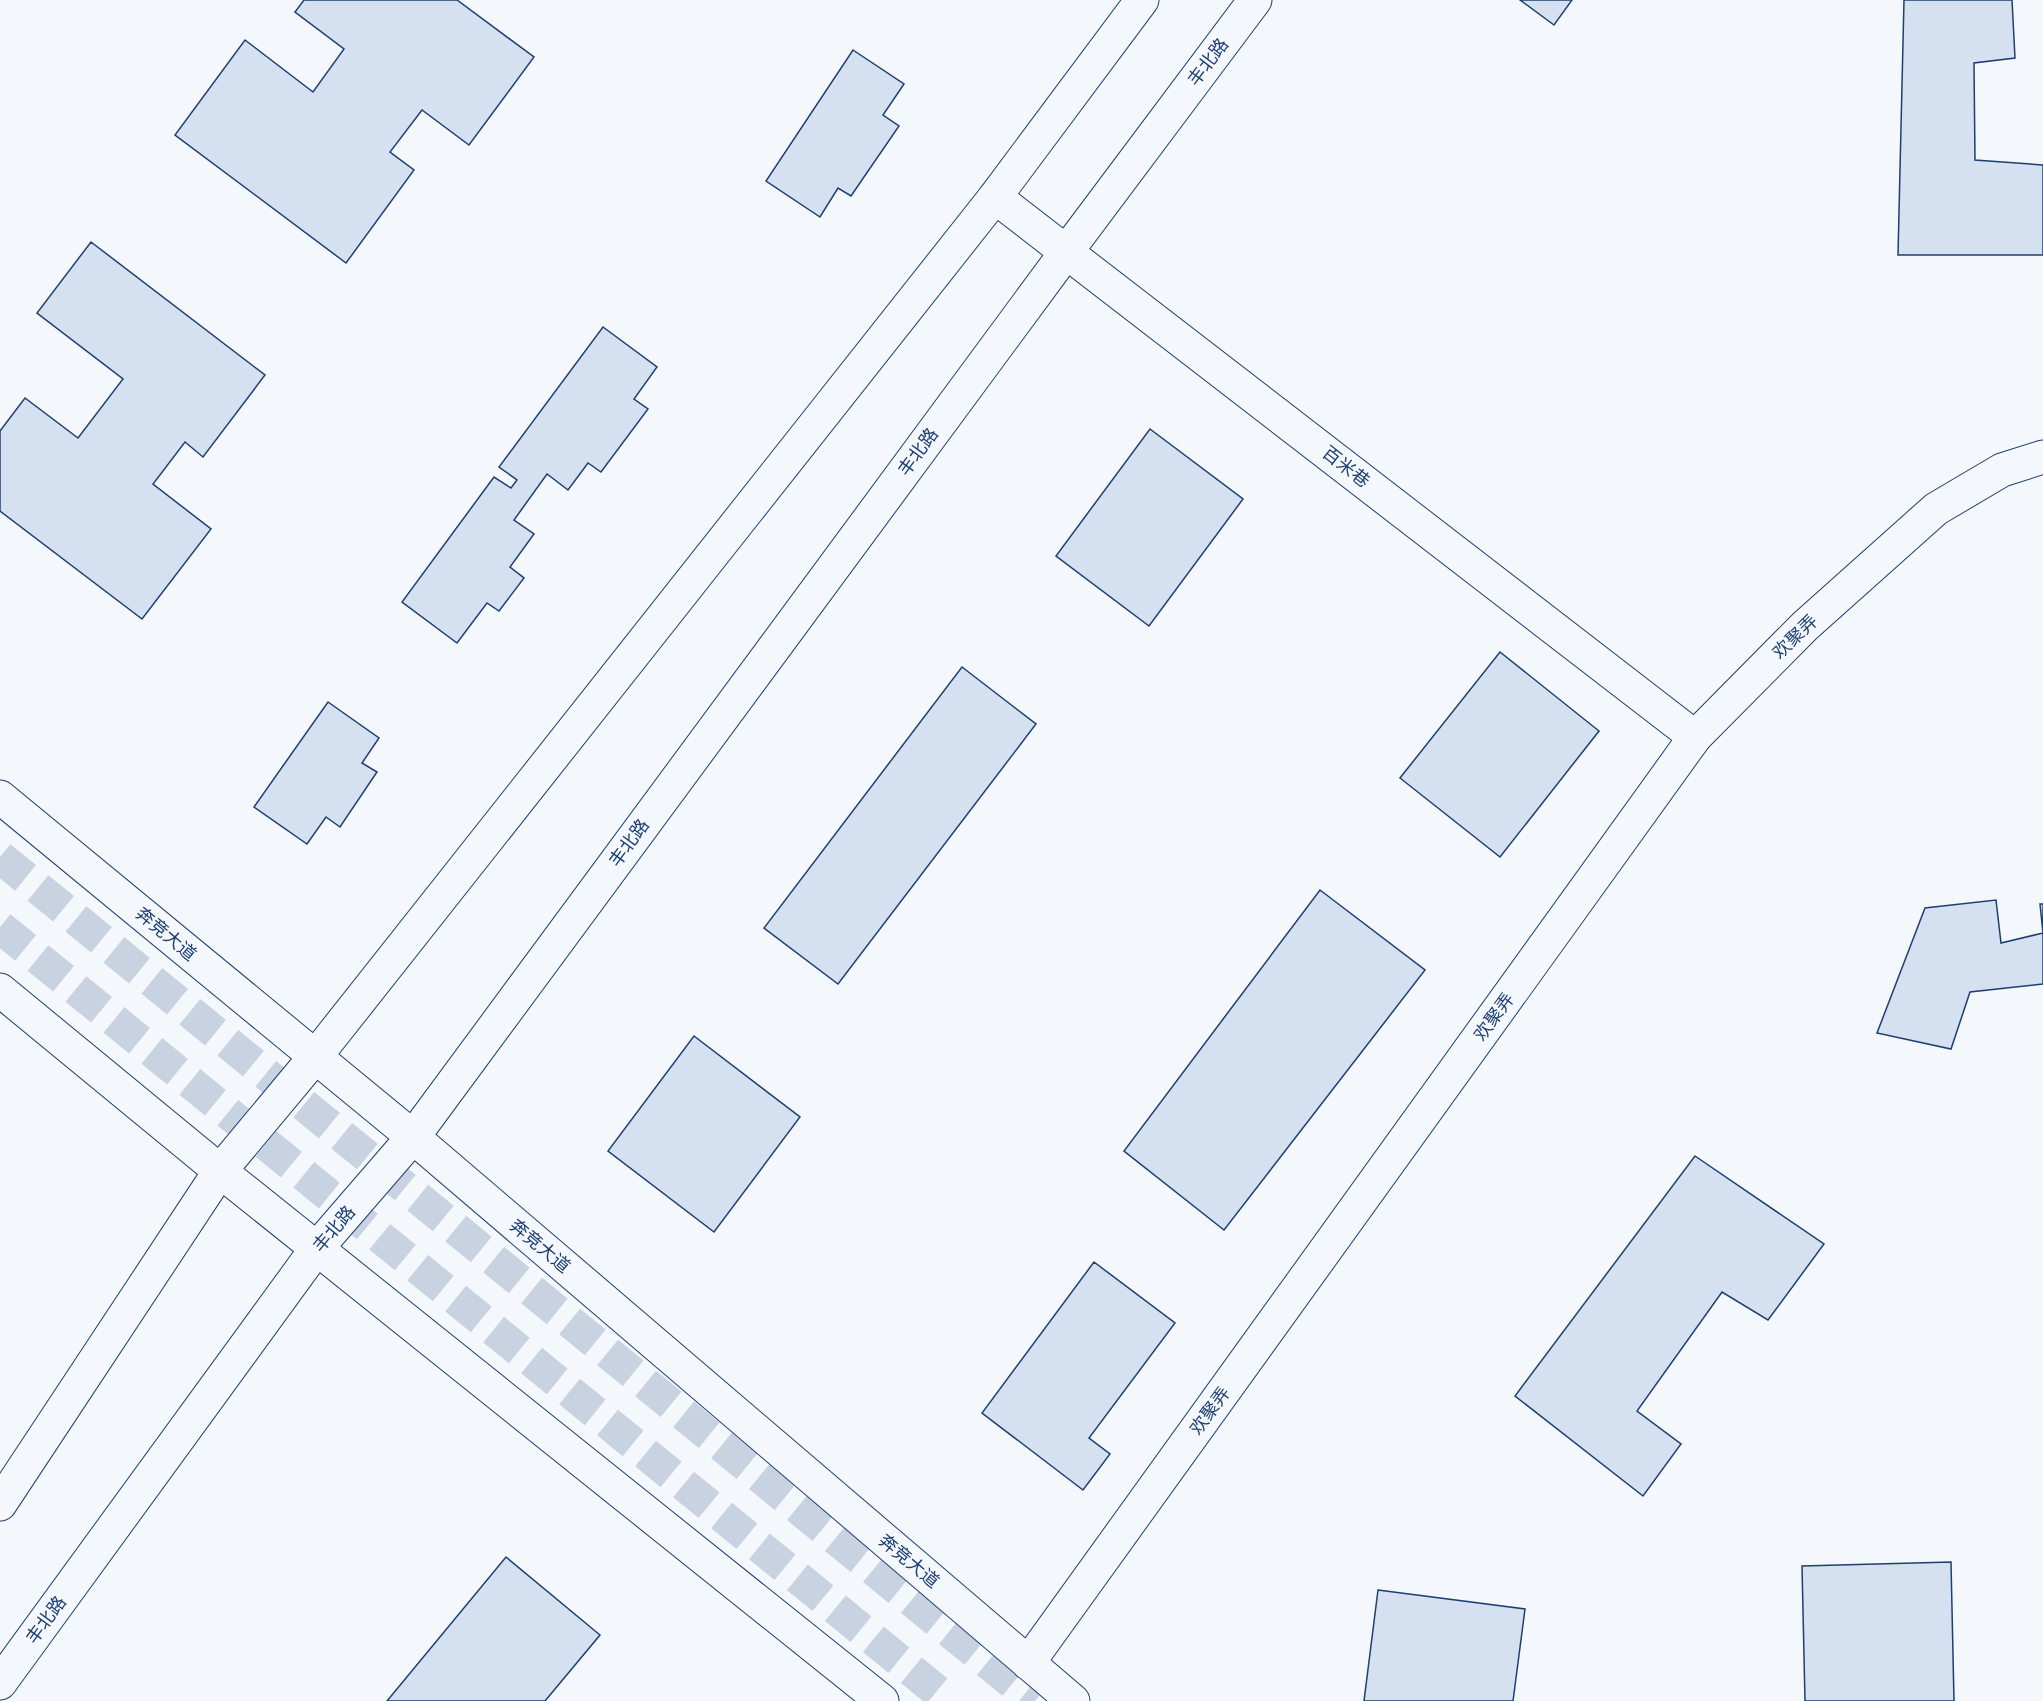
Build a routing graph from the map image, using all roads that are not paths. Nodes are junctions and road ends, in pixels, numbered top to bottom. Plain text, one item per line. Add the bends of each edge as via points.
1 (1142, 0) edge
2 (1255, 0) edge
3 (995, 197) junction
4 (1066, 251) junction
5 (2043, 457) edge
6 (1695, 738) junction
7 (0, 797) edge
8 (0, 990) edge
9 (315, 1057) junction
10 (412, 1137) junction
11 (220, 1171) junction
12 (317, 1248) junction
13 (0, 1504) edge
14 (1028, 1663) junction
15 (0, 1683) edge
16 (882, 1701) edge
17 (1073, 1701) edge

1 - 3 main road
2 - 4 main road, 丰北路
3 - 4 main road, 百米巷
3 - 9 main road
4 - 6 main road, 百米巷
4 - 10 main road, 丰北路
5 - 6 main road, 欢聚弄 via 2002,470 1936,509 1805,626
6 - 14 main road, 欢聚弄
7 - 9 main road, 奔竞大道
8 - 11 main road
9 - 10 main road, 奔竞大道
9 - 11 main road
10 - 12 main road, 丰北路
10 - 14 main road, 奔竞大道
11 - 12 main road
11 - 13 main road
12 - 15 main road, 丰北路
12 - 16 main road
14 - 17 main road, 奔竞大道

